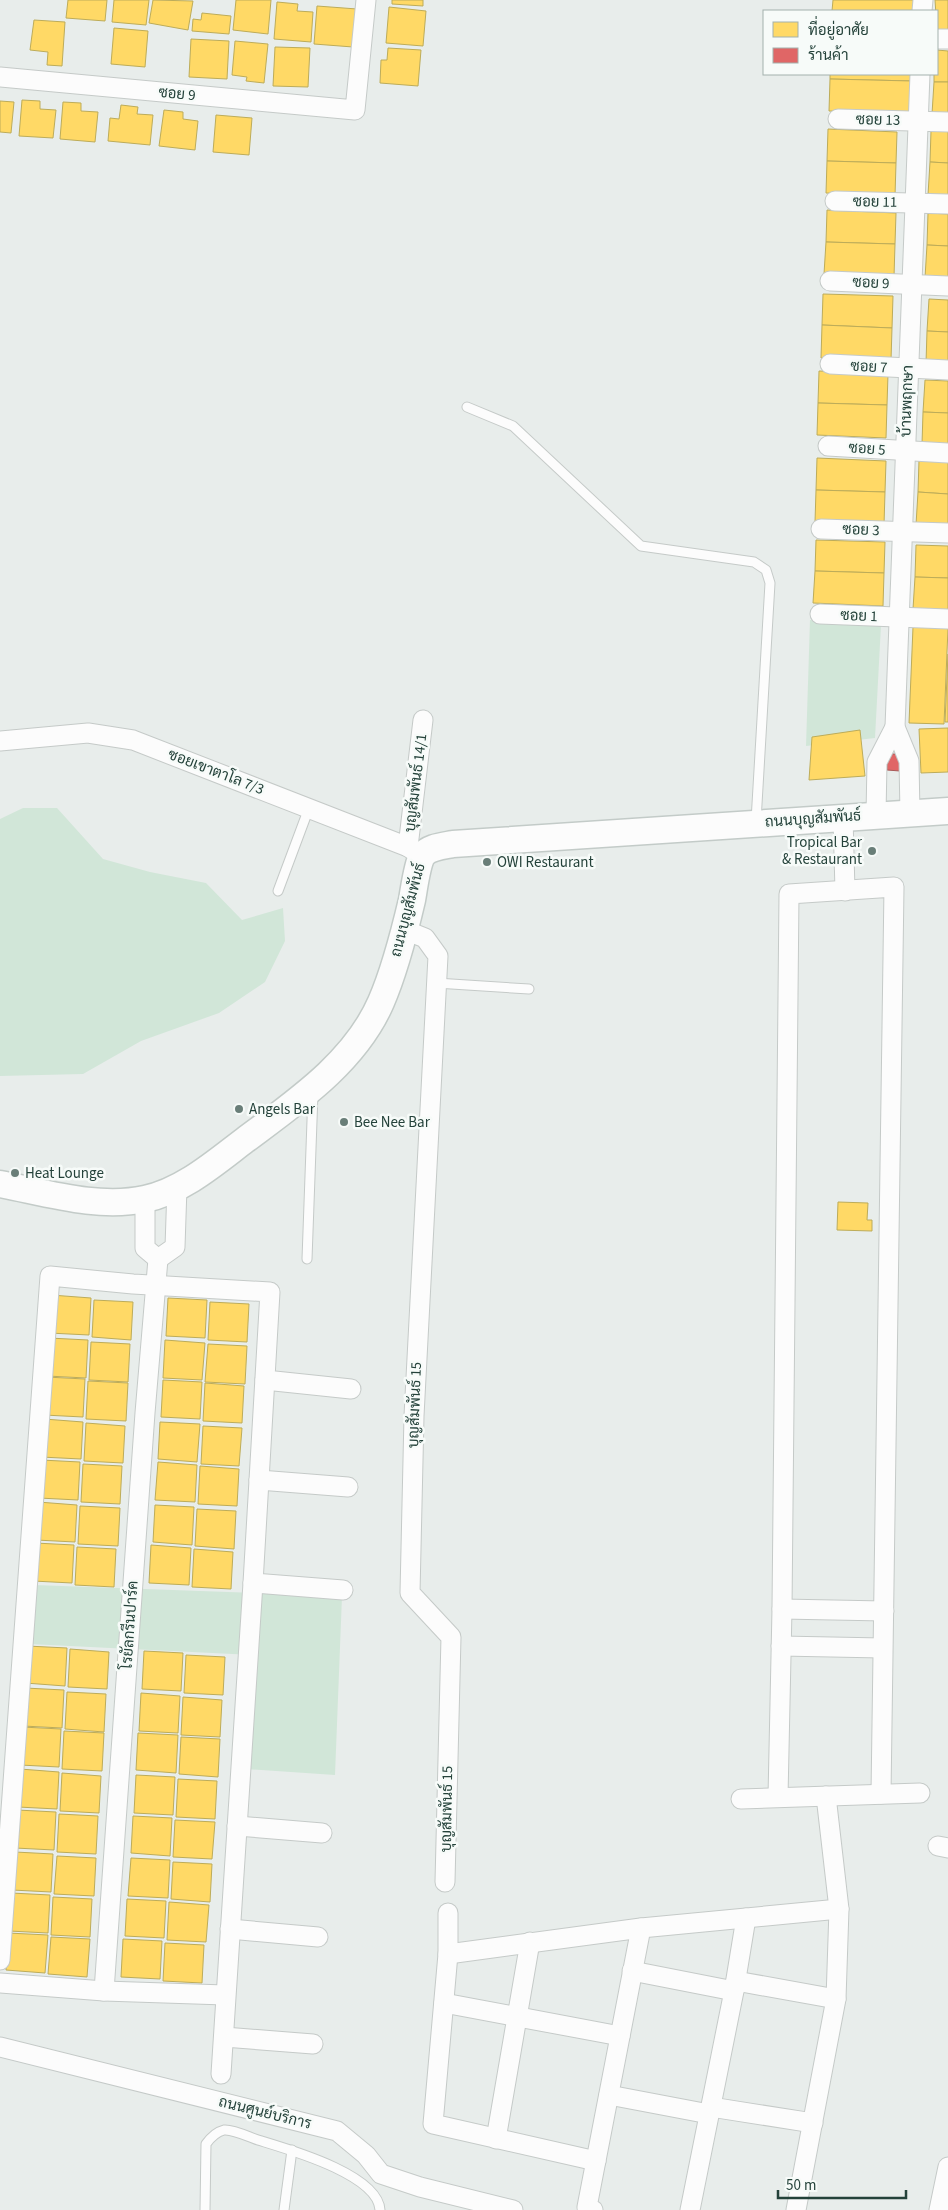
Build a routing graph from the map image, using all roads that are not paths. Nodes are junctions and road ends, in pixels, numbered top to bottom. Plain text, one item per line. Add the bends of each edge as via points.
1 (366, 0) edge
2 (920, 75) edge
3 (0, 77) edge
4 (838, 119) dead end
5 (918, 121) junction
6 (948, 122) edge
7 (835, 201) dead end
8 (915, 203) junction
9 (948, 204) edge
10 (830, 281) dead end
11 (912, 285) junction
12 (948, 286) edge
13 (830, 364) dead end
14 (908, 369) junction
15 (948, 370) edge
16 (467, 407) dead end
17 (828, 446) dead end
18 (905, 451) junction
19 (948, 453) edge
20 (821, 529) dead end
21 (902, 531) junction
22 (948, 533) edge
23 (820, 614) dead end
24 (899, 617) junction
25 (948, 619) edge
26 (423, 720) dead end
27 (895, 727) junction
28 (0, 741) edge
29 (309, 808) junction
30 (948, 811) edge
31 (876, 814) junction
32 (910, 814) junction
33 (844, 817) junction
34 (756, 824) junction
35 (415, 852) junction
36 (845, 890) junction
37 (278, 891) dead end
38 (405, 930) junction
39 (436, 983) junction
40 (529, 989) dead end
41 (313, 1088) junction
42 (0, 1184) edge
43 (177, 1187) junction
44 (145, 1199) junction
45 (158, 1259) junction
46 (307, 1259) dead end
47 (156, 1285) junction
48 (266, 1380) junction
49 (351, 1389) dead end
50 (259, 1480) junction
51 (348, 1488) dead end
52 (253, 1583) junction
53 (343, 1590) dead end
54 (782, 1609) junction
55 (884, 1611) junction
56 (781, 1646) junction
57 (882, 1648) junction
58 (920, 1792) dead end
59 (881, 1794) junction
60 (826, 1796) junction
61 (778, 1797) junction
62 (741, 1799) dead end
63 (237, 1826) junction
64 (322, 1833) dead end
65 (445, 1882) dead end
66 (838, 1910) junction
67 (448, 1913) dead end
68 (746, 1918) junction
69 (641, 1928) junction
70 (230, 1929) junction
71 (318, 1937) dead end
72 (530, 1942) junction
73 (448, 1954) junction
74 (0, 1960) edge
75 (632, 1971) junction
76 (0, 1983) edge
77 (735, 1986) junction
78 (104, 1990) junction
79 (225, 1995) junction
80 (836, 1999) junction
81 (444, 2003) junction
82 (517, 2017) junction
83 (620, 2036) junction
84 (224, 2037) junction
85 (313, 2044) dead end
86 (0, 2047) edge
87 (222, 2074) dead end
88 (609, 2095) junction
89 (710, 2110) junction
90 (813, 2123) junction
91 (496, 2139) junction
92 (292, 2150) junction
93 (596, 2161) junction
94 (948, 2167) edge
95 (205, 2210) edge
96 (284, 2210) edge
97 (380, 2210) edge
98 (513, 2210) edge
99 (594, 2210) edge
100 (690, 2210) edge
101 (796, 2210) edge
102 (939, 2210) edge

1 - 3 street, ซอย 9 via 355,110
2 - 5 street, บ้านพฤกษา
4 - 5 street, ซอย 13
5 - 6 street, ซอย 13
5 - 8 street, บ้านพฤกษา
7 - 8 street, ซอย 11
8 - 9 street, ซอย 11
8 - 11 street, บ้านพฤกษา
10 - 11 street, ซอย 9
11 - 12 street, ซอย 9
11 - 14 street, บ้านพฤกษา
13 - 14 street, ซอย 7
14 - 15 street, ซอย 7
14 - 18 street, บ้านพฤกษา
16 - 34 lane via 513,426 641,546 754,562 766,570 770,583
17 - 18 street, ซอย 5
18 - 19 street, ซอย 5
18 - 21 street, บ้านพฤกษา
20 - 21 street, ซอย 3
21 - 22 street, ซอย 3
21 - 24 street, บ้านพฤกษา
23 - 24 street, ซอย 1
24 - 25 street, ซอย 1
24 - 27 street, บ้านพฤกษา
26 - 35 street, บุญสัมพันธ์ 14/1
27 - 31 street, บ้านพฤกษา via 877,762
27 - 32 street, บ้านพฤกษา via 909,761
28 - 29 street, ซอยเขาตาโล 7/3 via 88,733 133,740
29 - 35 street, ซอยเขาตาโล 7/3
29 - 37 lane
30 - 32 street, ถนนบุญสัมพันธ์
31 - 32 street, ถนนบุญสัมพันธ์
31 - 33 street, ถนนบุญสัมพันธ์
33 - 34 street, ถนนบุญสัมพันธ์
33 - 36 street
34 - 35 street, ถนนบุญสัมพันธ์ via 453,844
35 - 38 street, ถนนบุญสัมพันธ์
36 - 54 street via 788,894
36 - 55 street via 894,887
38 - 39 street, บุญสัมพันธ์ 15 via 425,938 438,956
38 - 41 street, ถนนบุญสัมพันธ์ via 381,1002 360,1038
39 - 40 lane
39 - 65 street, บุญสัมพันธ์ 15 via 414,1416 410,1593 451,1637
41 - 43 street, ถนนบุญสัมพันธ์ via 211,1166
41 - 46 lane
42 - 44 street, ถนนบุญสัมพันธ์ via 85,1200
43 - 44 street, ถนนบุญสัมพันธ์
43 - 45 street via 175,1246
44 - 45 street via 145,1248
45 - 47 street, โรยัลกรีนปาร์ค
47 - 48 street via 270,1292
47 - 74 street via 50,1276
47 - 78 street, โรยัลกรีนปาร์ค
48 - 49 street
48 - 50 street
50 - 51 street
50 - 52 street
52 - 53 street
52 - 63 street
54 - 55 street
54 - 56 street
55 - 57 street
56 - 57 street
56 - 61 street
57 - 59 street
58 - 59 street
59 - 60 street
60 - 61 street
60 - 66 street
61 - 62 street
63 - 64 street
63 - 70 street
66 - 68 street
66 - 80 street
67 - 73 street
68 - 69 street
68 - 77 street
69 - 72 street
69 - 75 street
70 - 71 street
70 - 79 street
72 - 73 street
72 - 82 street
73 - 81 street
75 - 77 street
75 - 83 street
76 - 78 street
77 - 80 street
77 - 89 street
78 - 79 street
79 - 84 street
80 - 90 street
81 - 82 street
81 - 91 street via 433,2124
82 - 83 street
82 - 91 street
83 - 88 street
84 - 85 street
84 - 87 street
86 - 98 street, ถนนศูนย์บริการ via 338,2131 366,2155 381,2174
88 - 89 street
88 - 93 street
89 - 90 street
89 - 100 street
90 - 101 street
91 - 93 street
92 - 95 lane via 226,2130 213,2135 206,2144
92 - 96 lane
92 - 97 lane via 345,2172 377,2197
93 - 99 street via 587,2207
94 - 102 street

